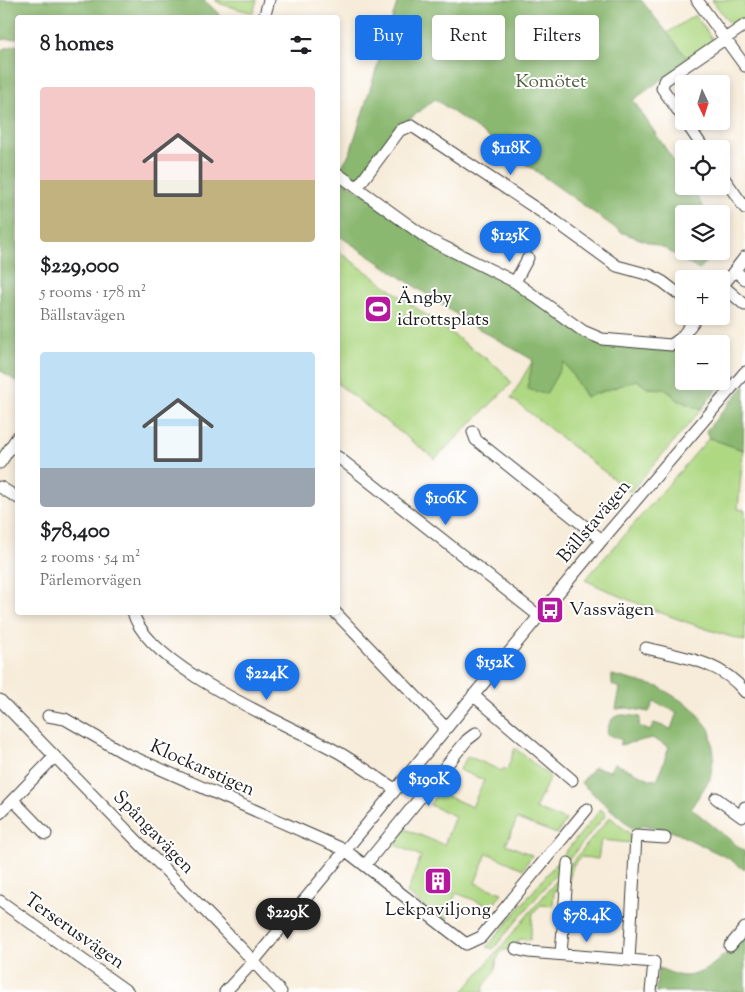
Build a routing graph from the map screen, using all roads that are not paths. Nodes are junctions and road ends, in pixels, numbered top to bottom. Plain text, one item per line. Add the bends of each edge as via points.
1 (269, 0) edge
2 (697, 0) edge
3 (265, 15) edge
4 (745, 25) edge
5 (725, 38) junction
6 (745, 66) edge
7 (675, 107) edge
8 (340, 175) edge
9 (730, 187) edge
10 (357, 188) junction
11 (745, 208) edge
12 (745, 257) edge
13 (528, 258) dead end
14 (735, 271) junction
15 (730, 277) edge
16 (745, 279) edge
17 (515, 282) junction
18 (675, 292) edge
19 (730, 293) edge
20 (745, 305) edge
21 (691, 325) edge
22 (745, 372) edge
23 (473, 432) dead end
24 (15, 440) edge
25 (340, 459) edge
26 (0, 463) edge
27 (0, 487) edge
28 (15, 496) edge
29 (602, 540) junction
30 (135, 615) edge
31 (338, 615) edge
32 (539, 616) junction
33 (646, 648) dead end
34 (745, 692) edge
35 (473, 695) junction
36 (0, 700) edge
37 (48, 716) dead end
38 (446, 728) junction
39 (476, 733) dead end
40 (54, 757) junction
41 (572, 780) dead end
42 (395, 789) junction
43 (716, 798) dead end
44 (13, 800) junction
45 (745, 808) edge
46 (587, 809) dead end
47 (0, 812) edge
48 (46, 834) dead end
49 (665, 838) dead end
50 (345, 850) junction
51 (568, 863) dead end
52 (366, 864) junction
53 (0, 901) edge
54 (745, 928) edge
55 (730, 946) dead end
56 (516, 949) dead end
57 (561, 954) junction
58 (629, 960) junction
59 (253, 962) junction
60 (128, 992) edge
61 (225, 992) edge
62 (280, 992) edge
63 (652, 992) edge

1 - 3 street
2 - 5 street
4 - 5 street
5 - 6 street
5 - 7 street via 664,81 662,88
8 - 10 street
9 - 11 street
10 - 17 street via 428,239
10 - 18 street via 400,130 412,126 617,266 650,275
12 - 14 street
13 - 17 street
14 - 15 street
14 - 16 street
17 - 21 street via 583,331 602,339 671,345
19 - 20 street
22 - 29 street, Bällstavägen
23 - 29 street via 476,440
24 - 26 street
25 - 32 street
27 - 28 street
29 - 32 street, Bällstavägen
30 - 42 street via 148,641 180,665 223,693 338,752
31 - 38 street
32 - 35 street, Bällstavägen
33 - 34 street via 708,664 729,674
35 - 38 street, Bällstavägen
35 - 41 street
36 - 40 street, Spångavägen
37 - 50 street, Klockarstigen via 65,719 124,754
38 - 42 street, Bällstavägen
39 - 52 street
40 - 44 street
40 - 59 street, Spångavägen
42 - 50 street, Bällstavägen
43 - 45 street via 742,818
44 - 47 street
44 - 48 street
46 - 52 street via 481,937 466,944
49 - 58 street via 636,836
50 - 52 street
50 - 59 street, Bällstavägen
51 - 57 street
53 - 60 street, Terserusvägen
54 - 55 street
56 - 57 street
57 - 58 street
58 - 63 street via 654,962
59 - 61 street, Bällstavägen
59 - 62 street, Spångavägen

